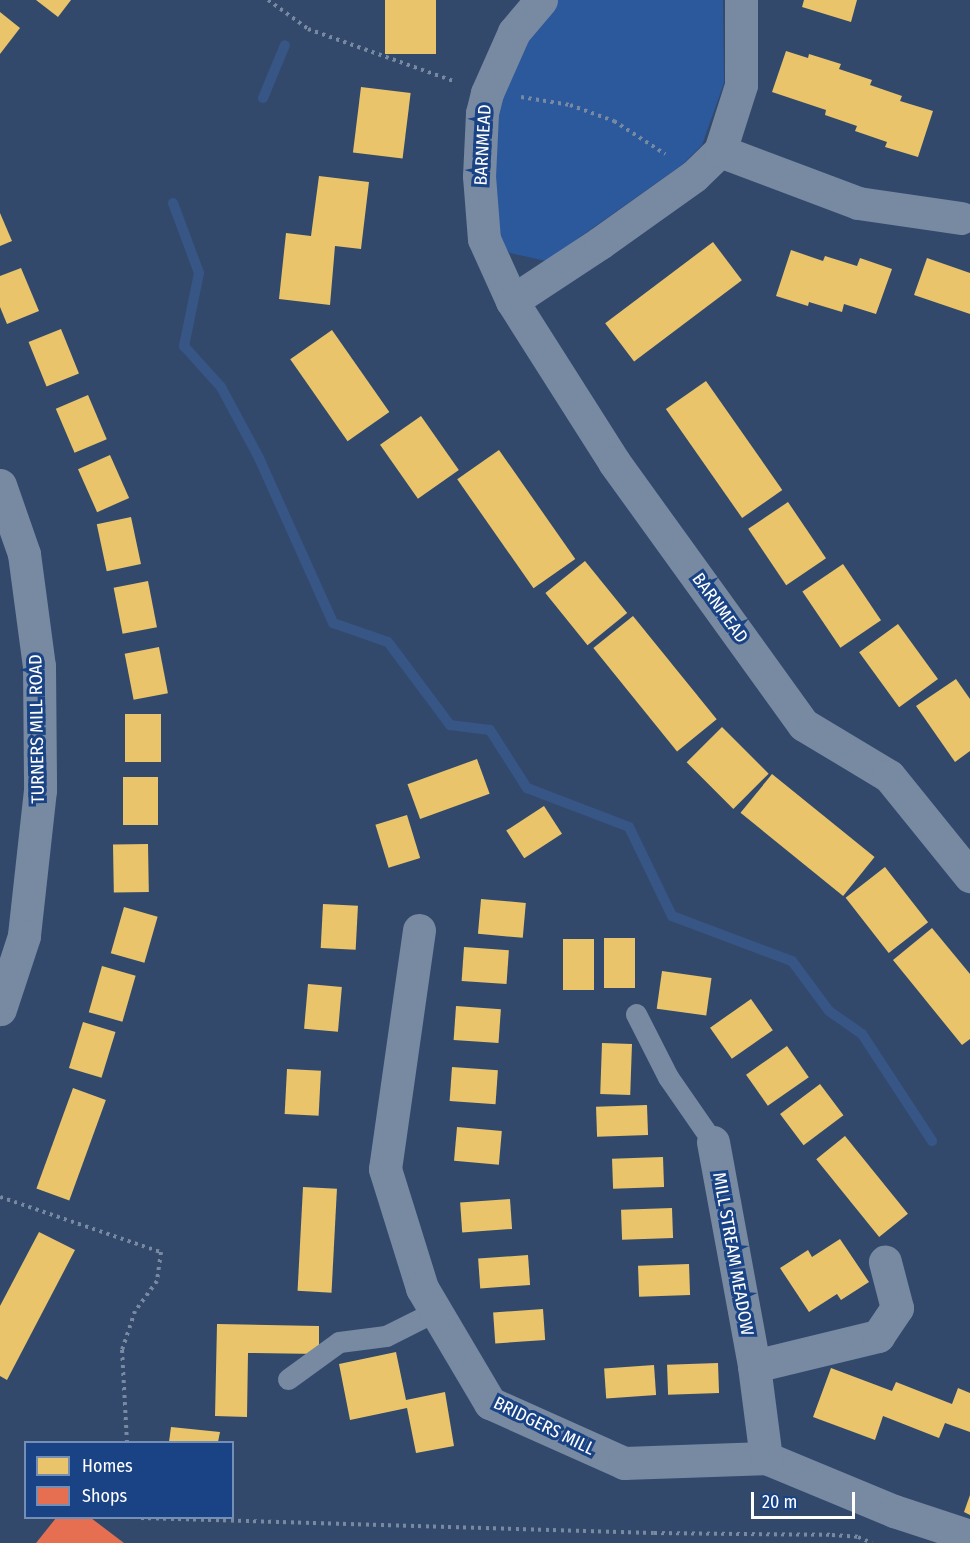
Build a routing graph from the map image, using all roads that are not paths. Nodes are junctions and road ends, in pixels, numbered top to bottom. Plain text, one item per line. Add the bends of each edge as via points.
1 (541, 0) edge
2 (741, 0) edge
3 (720, 151) junction
4 (961, 218) dead end
5 (512, 301) junction
6 (0, 485) edge
7 (970, 876) edge
8 (419, 930) dead end
9 (12, 933) edge
10 (0, 1009) edge
11 (636, 1014) dead end
12 (713, 1142) joint
13 (885, 1262) dead end
14 (436, 1311) junction
15 (754, 1366) junction
16 (288, 1379) dead end
17 (766, 1458) junction
18 (970, 1536) edge

1 - 5 street, BARNMEAD via 514,32 482,113 479,176 484,239
2 - 3 street via 741,85
3 - 4 street via 858,203
3 - 5 street via 694,176
5 - 7 street, BARNMEAD via 614,462 804,725 890,776
6 - 9 street, TURNERS MILL ROAD via 24,554 39,666 40,790
8 - 14 street, BRIDGERS MILL via 385,1169 422,1288
9 - 10 street, TURNERS MILL ROAD
11 - 12 lane via 668,1077
12 - 15 street, MILL STREAM MEADOW
13 - 15 street via 897,1308 879,1336
14 - 16 lane via 386,1336 339,1342
14 - 17 street, BRIDGERS MILL via 490,1403 624,1463
15 - 17 street, MILL STREAM MEADOW
17 - 18 street, BRIDGERS MILL via 894,1511

